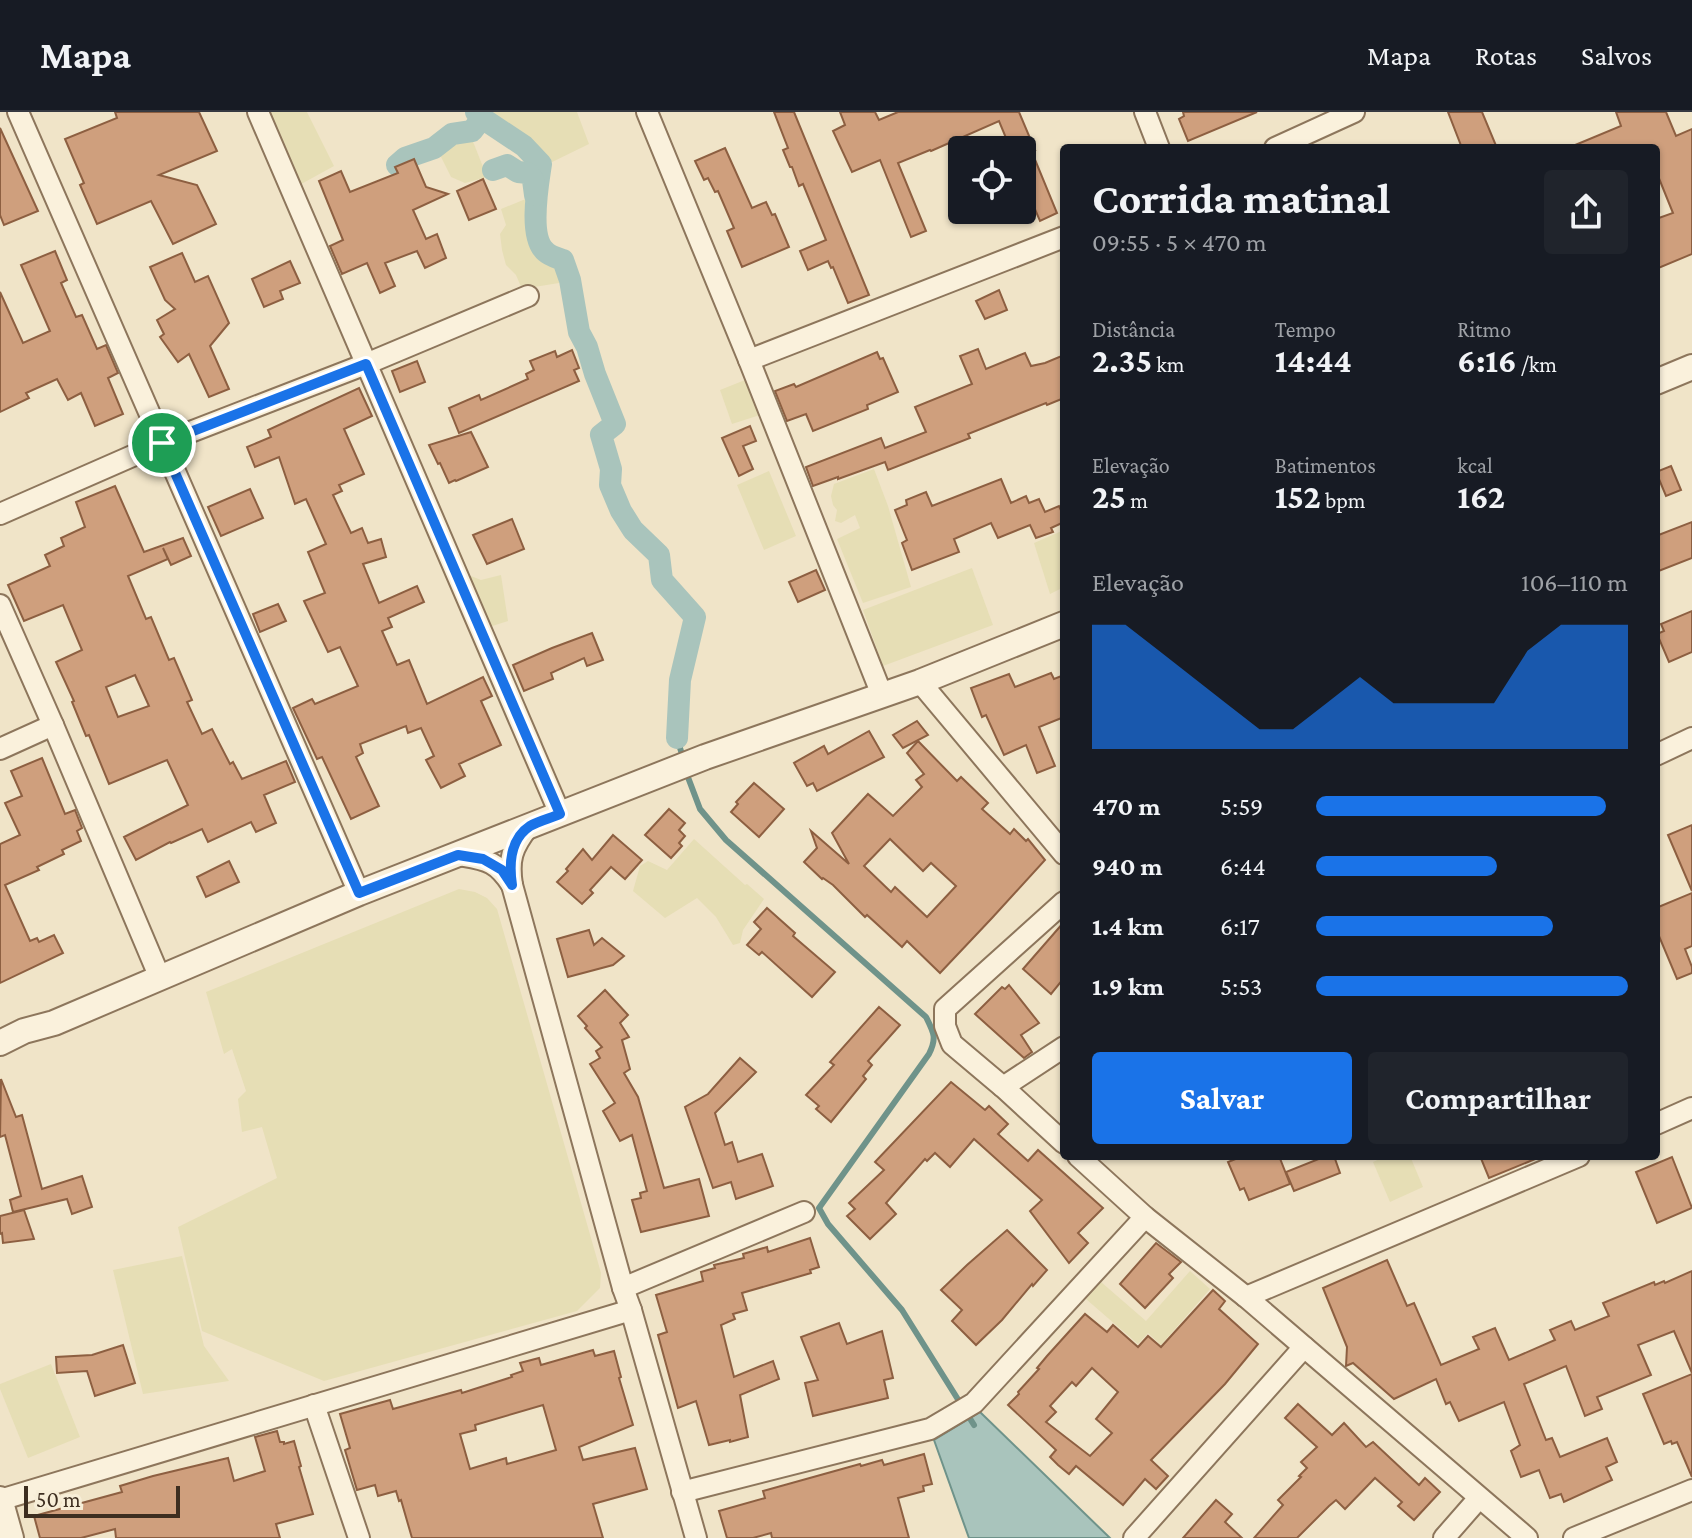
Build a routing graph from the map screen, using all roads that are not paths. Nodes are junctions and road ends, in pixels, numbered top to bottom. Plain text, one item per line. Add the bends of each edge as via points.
1 (18, 112) edge
2 (258, 112) edge
3 (647, 112) edge
4 (1145, 112) edge
5 (1354, 112) edge
6 (1157, 144) edge
7 (1284, 144) edge
8 (1060, 239) edge
9 (528, 296) dead end
10 (749, 360) junction
11 (366, 364) junction
12 (1692, 367) edge
13 (1660, 380) edge
14 (162, 443) junction
15 (0, 514) edge
16 (0, 605) edge
17 (1060, 626) edge
18 (920, 682) junction
19 (882, 695) junction
20 (53, 725) junction
21 (1692, 738) edge
22 (0, 749) edge
23 (1660, 753) edge
24 (560, 814) junction
25 (528, 827) junction
26 (1060, 849) edge
27 (458, 855) junction
28 (512, 885) junction
29 (359, 893) junction
30 (1060, 906) edge
31 (160, 978) junction
32 (54, 1023) junction
33 (0, 1043) edge
34 (1060, 1050) edge
35 (0, 1057) edge
36 (1003, 1087) junction
37 (1692, 1108) edge
38 (1660, 1122) edge
39 (1060, 1139) edge
40 (1082, 1160) edge
41 (1570, 1160) edge
42 (804, 1212) dead end
43 (1145, 1217) junction
44 (623, 1288) junction
45 (1246, 1297) junction
46 (631, 1310) junction
47 (1304, 1347) junction
48 (314, 1405) junction
49 (1692, 1490) edge
50 (682, 1492) junction
51 (1479, 1498) junction
52 (0, 1499) edge
53 (11, 1538) edge
54 (359, 1538) edge
55 (696, 1538) edge
56 (1134, 1538) edge
57 (1444, 1538) edge
58 (1527, 1538) edge
59 (1574, 1538) edge

1 - 14 street
2 - 11 street
3 - 10 street
4 - 6 street
5 - 7 street
8 - 10 street
9 - 11 street
10 - 19 street
11 - 14 street
11 - 24 street
12 - 13 street
14 - 15 street
14 - 29 street
16 - 20 street
17 - 18 street
18 - 19 street
18 - 26 street
19 - 24 street
20 - 22 street
20 - 31 street
21 - 23 street
24 - 25 street
25 - 27 street
25 - 28 street via 514,845
27 - 28 street via 483,859 502,870
27 - 29 street
28 - 44 street
29 - 31 street
30 - 36 street via 945,1009 952,1044
31 - 32 street
32 - 33 street
32 - 35 street
34 - 36 street
36 - 39 street
37 - 38 street
40 - 43 street
41 - 45 street
42 - 44 street
43 - 45 street
43 - 50 street via 974,1403 930,1429
44 - 46 street
45 - 47 street
46 - 48 street
46 - 50 street
47 - 51 street
47 - 56 street
48 - 52 street
48 - 54 street
49 - 59 street
50 - 55 street
51 - 57 street
51 - 58 street
52 - 53 street

